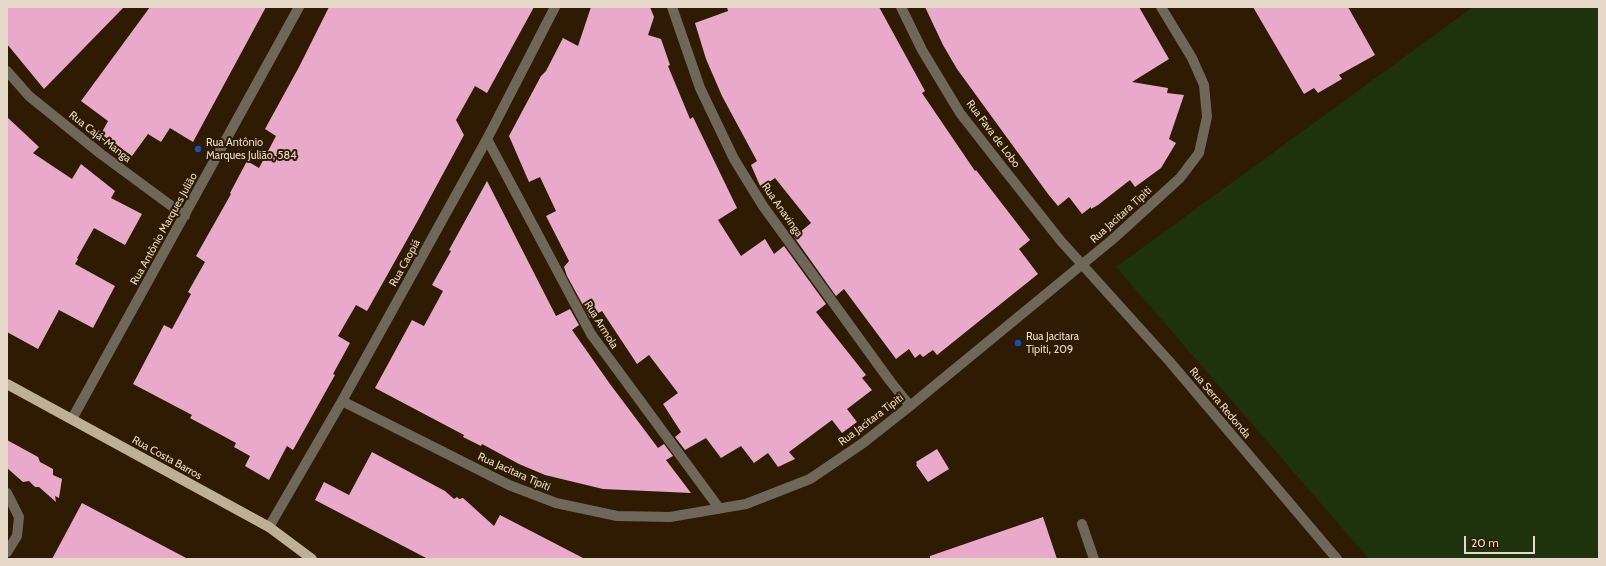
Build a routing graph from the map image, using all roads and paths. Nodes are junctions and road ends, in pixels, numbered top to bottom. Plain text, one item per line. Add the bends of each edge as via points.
1 (299, 7) edge
2 (555, 7) edge
3 (672, 7) edge
4 (901, 7) edge
5 (1161, 7) edge
6 (7, 71) edge
7 (487, 139) junction
8 (185, 216) junction
9 (1082, 265) junction
10 (7, 384) edge
11 (342, 401) junction
12 (910, 406) junction
13 (72, 419) junction
14 (7, 493) edge
15 (719, 508) junction
16 (1082, 524) dead end
17 (269, 527) junction
18 (7, 552) edge
19 (312, 559) edge
20 (1094, 559) edge
21 (1337, 559) edge

1 - 8 street, Rua Antônio Marques Julião
2 - 7 street, Rua Caopiá
3 - 12 street, Rua Anavinga via 700,88 734,159 763,206
4 - 9 street, Rua Fava de Lobo via 922,50 960,113
5 - 9 street, Rua Jacitara Tipiti via 1192,58 1204,85 1207,117 1199,153 1180,178
6 - 8 street, Rua Cajá-Manga via 29,96 101,154
7 - 11 street, Rua Caopiá
7 - 15 street, Rua Armola via 590,334
8 - 13 street, Rua Antônio Marques Julião
9 - 12 street, Rua Jacitara Tipiti
9 - 21 street, Rua Serra Redonda via 1170,362
10 - 13 main road, Rua Costa Barros
11 - 15 street, Rua Jacitara Tipiti via 508,485 556,503 617,516 670,517
11 - 17 street, Rua Caopiá
12 - 15 street, Rua Jacitara Tipiti via 863,443 810,479 746,504
13 - 17 main road, Rua Costa Barros
14 - 18 street via 20,517 18,536
16 - 20 street
17 - 19 main road, Rua Costa Barros

